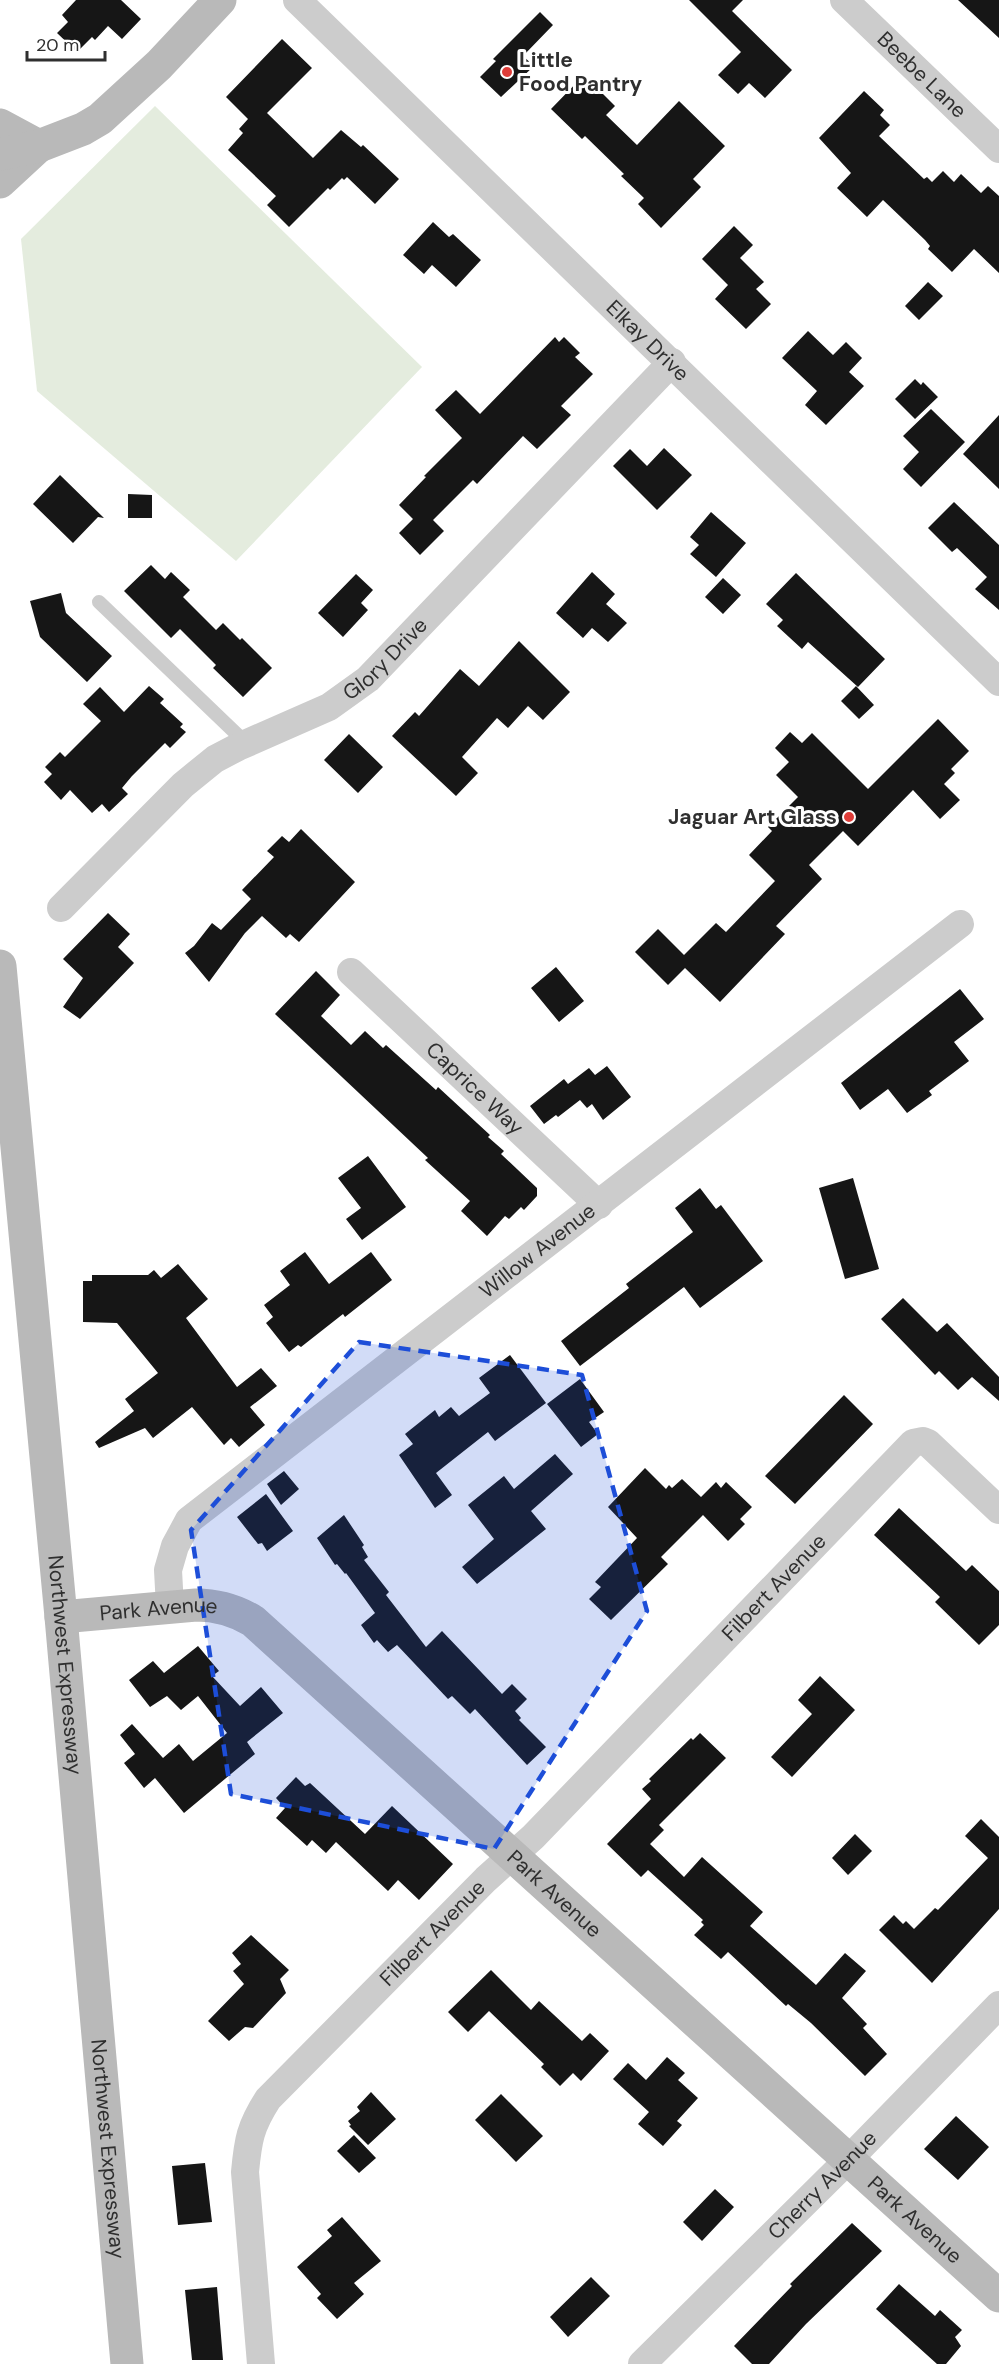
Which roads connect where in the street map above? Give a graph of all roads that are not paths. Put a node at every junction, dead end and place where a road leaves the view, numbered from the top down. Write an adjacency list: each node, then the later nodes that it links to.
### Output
1 (220, 0): 5 (street)
2 (297, 0): 9 (street, Elkay Drive)
3 (844, 0): 6 (street, Beebe Lane)
4 (0, 125): 5 (street)
5 (39, 146): 7 (street); 8 (street)
6 (999, 149)
7 (0, 154)
8 (0, 182)
9 (672, 362): 11 (street, Elkay Drive); 12 (street, Glory Drive)
10 (99, 602): 12 (lane)
11 (999, 682)
12 (246, 743): 13 (street, Glory Drive)
13 (61, 909)
14 (960, 924): 17 (street, Willow Avenue)
15 (0, 966): 20 (street, Northwest Expressway)
16 (351, 972): 17 (street, Caprice Way)
17 (599, 1205): 19 (street, Willow Avenue)
18 (999, 1510): 21 (street, Filbert Avenue)
19 (170, 1607): 20 (street, Park Avenue); 21 (street, Park Avenue)
20 (61, 1617): 25 (street, Northwest Expressway)
21 (512, 1856): 23 (street, Park Avenue); 26 (street, Filbert Avenue)
22 (999, 2005): 23 (street, Cherry Avenue)
23 (848, 2160): 24 (street, Park Avenue); 27 (street, Cherry Avenue)
24 (999, 2296)
25 (128, 2364)
26 (261, 2364)
27 (642, 2364)

